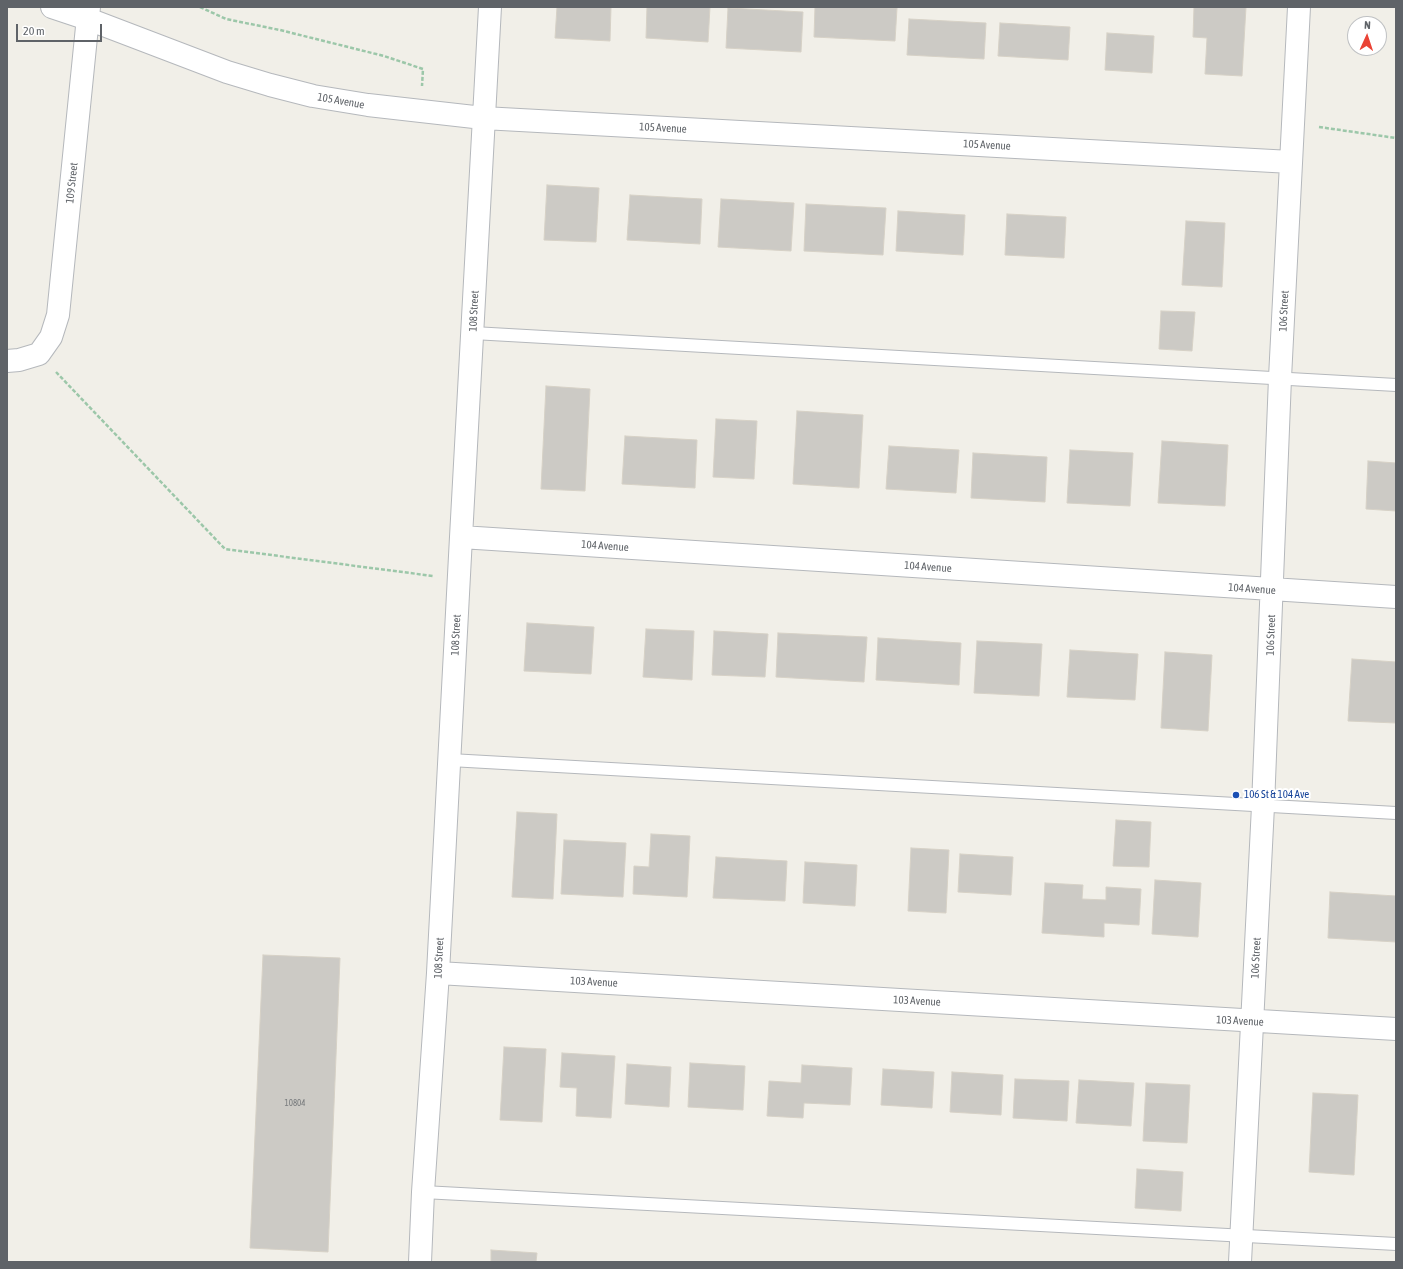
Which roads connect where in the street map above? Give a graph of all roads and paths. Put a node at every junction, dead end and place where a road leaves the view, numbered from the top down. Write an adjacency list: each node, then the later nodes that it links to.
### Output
1 (52, 7): 5 (street, 105 Avenue)
2 (200, 7): 6 (path)
3 (490, 7): 7 (street, 108 Street)
4 (1299, 7): 8 (street, 106 Street)
5 (88, 13): 6 (street, 105 Avenue); 12 (street, 109 Street)
6 (419, 111): 7 (street, 105 Avenue)
7 (483, 118): 10 (street, 105 Avenue); 11 (street, 108 Street)
8 (1293, 122): 9 (path); 10 (street, 106 Street)
9 (1396, 138)
10 (1291, 162): 14 (street, 106 Street)
11 (472, 333): 14 (lane); 16 (street, 108 Street)
12 (39, 354): 13 (street); 17 (path)
13 (7, 361)
14 (1280, 378): 15 (lane); 18 (street, 106 Street)
15 (1396, 385)
16 (460, 537): 17 (street, 108 Street); 18 (street, 104 Avenue)
17 (459, 579): 20 (street, 108 Street)
18 (1272, 590): 19 (street, 104 Avenue); 21 (street, 106 Street)
19 (1396, 597)
20 (450, 760): 21 (lane); 23 (street, 108 Street)
21 (1264, 806): 22 (lane); 24 (street, 106 Street)
22 (1396, 813)
23 (438, 973): 24 (street, 103 Avenue); 26 (street, 108 Street)
24 (1252, 1021): 25 (street, 103 Avenue); 27 (street, 106 Street)
25 (1396, 1029)
26 (423, 1192): 27 (lane); 29 (street, 108 Street)
27 (1242, 1235): 28 (lane); 30 (street, 106 Street)
28 (1396, 1244)
29 (420, 1262)
30 (1240, 1262)

